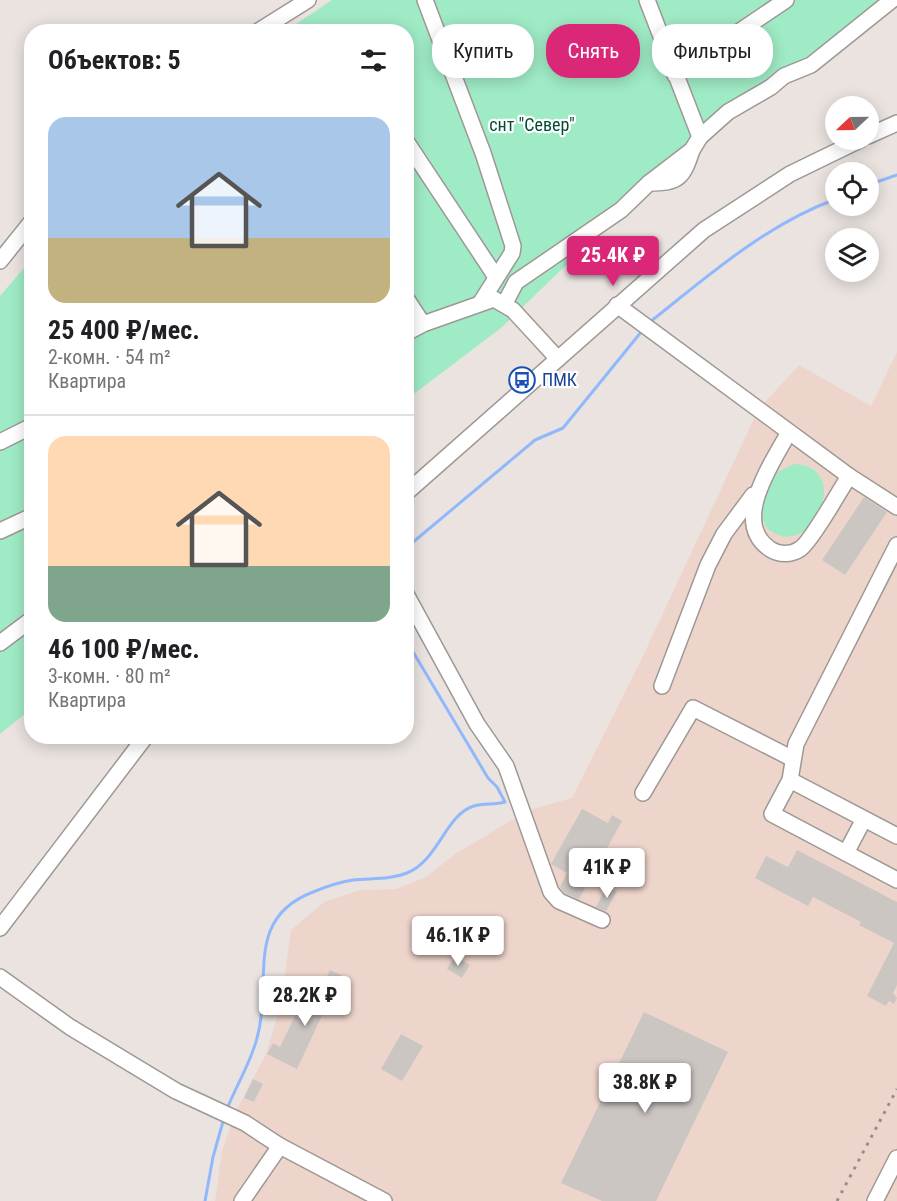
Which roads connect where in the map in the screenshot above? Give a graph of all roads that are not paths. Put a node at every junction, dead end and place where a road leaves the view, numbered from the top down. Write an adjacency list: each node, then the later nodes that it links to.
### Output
1 (308, 0): 6 (street)
2 (425, 0): 17 (street)
3 (786, 0): 8 (street)
4 (892, 0): 12 (street)
5 (651, 2): 7 (street)
6 (270, 24)
7 (658, 24)
8 (750, 24)
9 (676, 78): 12 (street)
10 (897, 123): 11 (street)
11 (879, 131)
12 (696, 144): 19 (street)
13 (839, 150): 20 (street)
14 (414, 153): 17 (street)
15 (24, 231): 16 (street)
16 (0, 261)
17 (496, 277): 18 (street)
18 (481, 302): 19 (street); 22 (street)
19 (505, 303): 24 (street)
20 (617, 305): 24 (street); 26 (street)
21 (414, 310): 22 (street)
22 (423, 324): 23 (street)
23 (414, 329)
24 (558, 358): 30 (street)
25 (24, 430): 27 (street)
26 (789, 432): 28 (street); 29 (street)
27 (0, 442)
28 (849, 476): 29 (street); 31 (street)
29 (761, 483): 38 (street)
30 (414, 486)
31 (897, 507)
32 (24, 520): 33 (street)
33 (0, 531)
34 (897, 545): 40 (street)
35 (414, 609): 47 (street)
36 (24, 625): 37 (street)
37 (0, 643)
38 (662, 686)
39 (140, 744): 48 (street)
40 (791, 758): 41 (street); 42 (street)
41 (790, 780): 43 (street); 45 (street)
42 (643, 793)
43 (864, 819): 44 (street); 45 (street)
44 (897, 836)
45 (846, 853): 46 (street)
46 (897, 880)
47 (602, 920)
48 (0, 928)
49 (0, 977): 50 (street)
50 (280, 1146): 52 (street); 53 (street)
51 (897, 1158): 54 (street)
52 (242, 1201)
53 (384, 1201)
54 (875, 1201)

